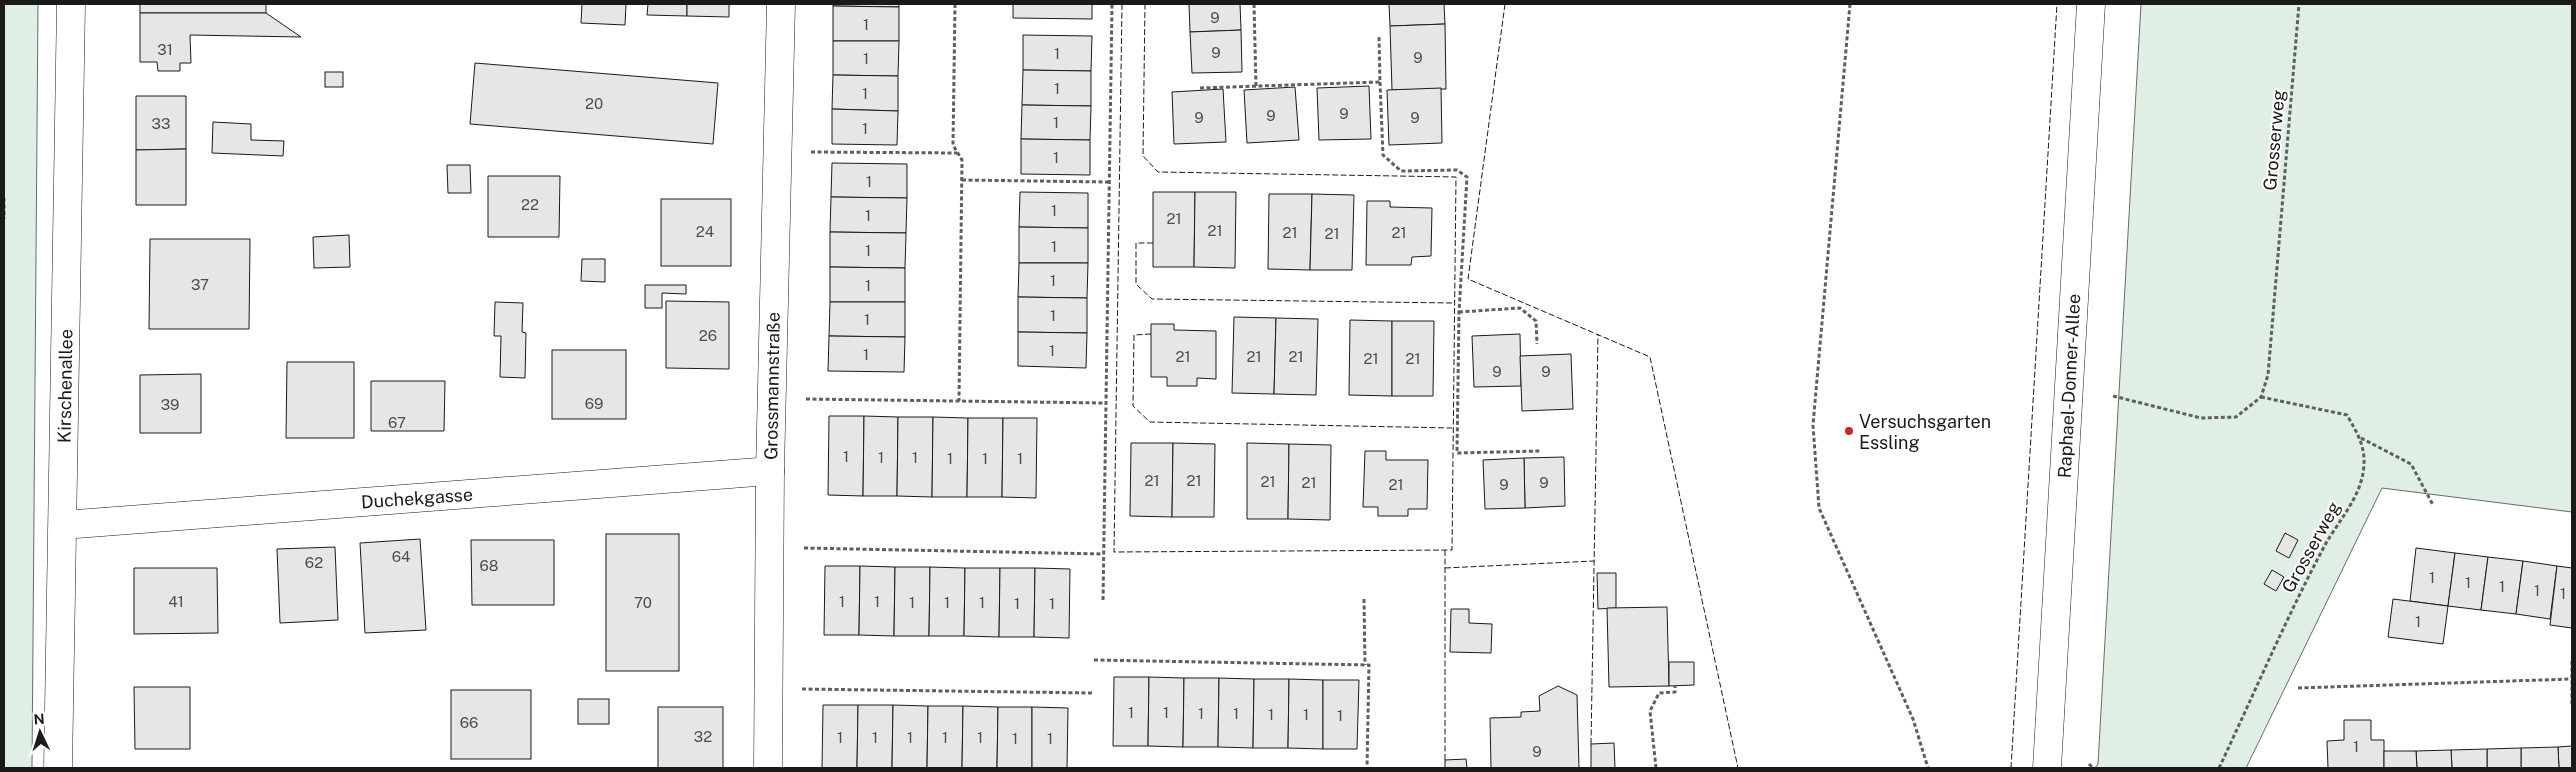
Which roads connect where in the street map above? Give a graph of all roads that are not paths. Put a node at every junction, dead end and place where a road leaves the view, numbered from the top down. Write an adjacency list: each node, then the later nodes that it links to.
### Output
1 (71, 4): 5 (street, Kirschenallee)
2 (782, 4): 4 (street, Grossmannstraße)
3 (2091, 4): 8 (street, Raphael-Donner-Allee)
4 (770, 471): 5 (street, Duchekgasse); 7 (street, Grossmannstraße)
5 (63, 525): 6 (street, Kirschenallee)
6 (58, 768)
7 (768, 768)
8 (2047, 768)

